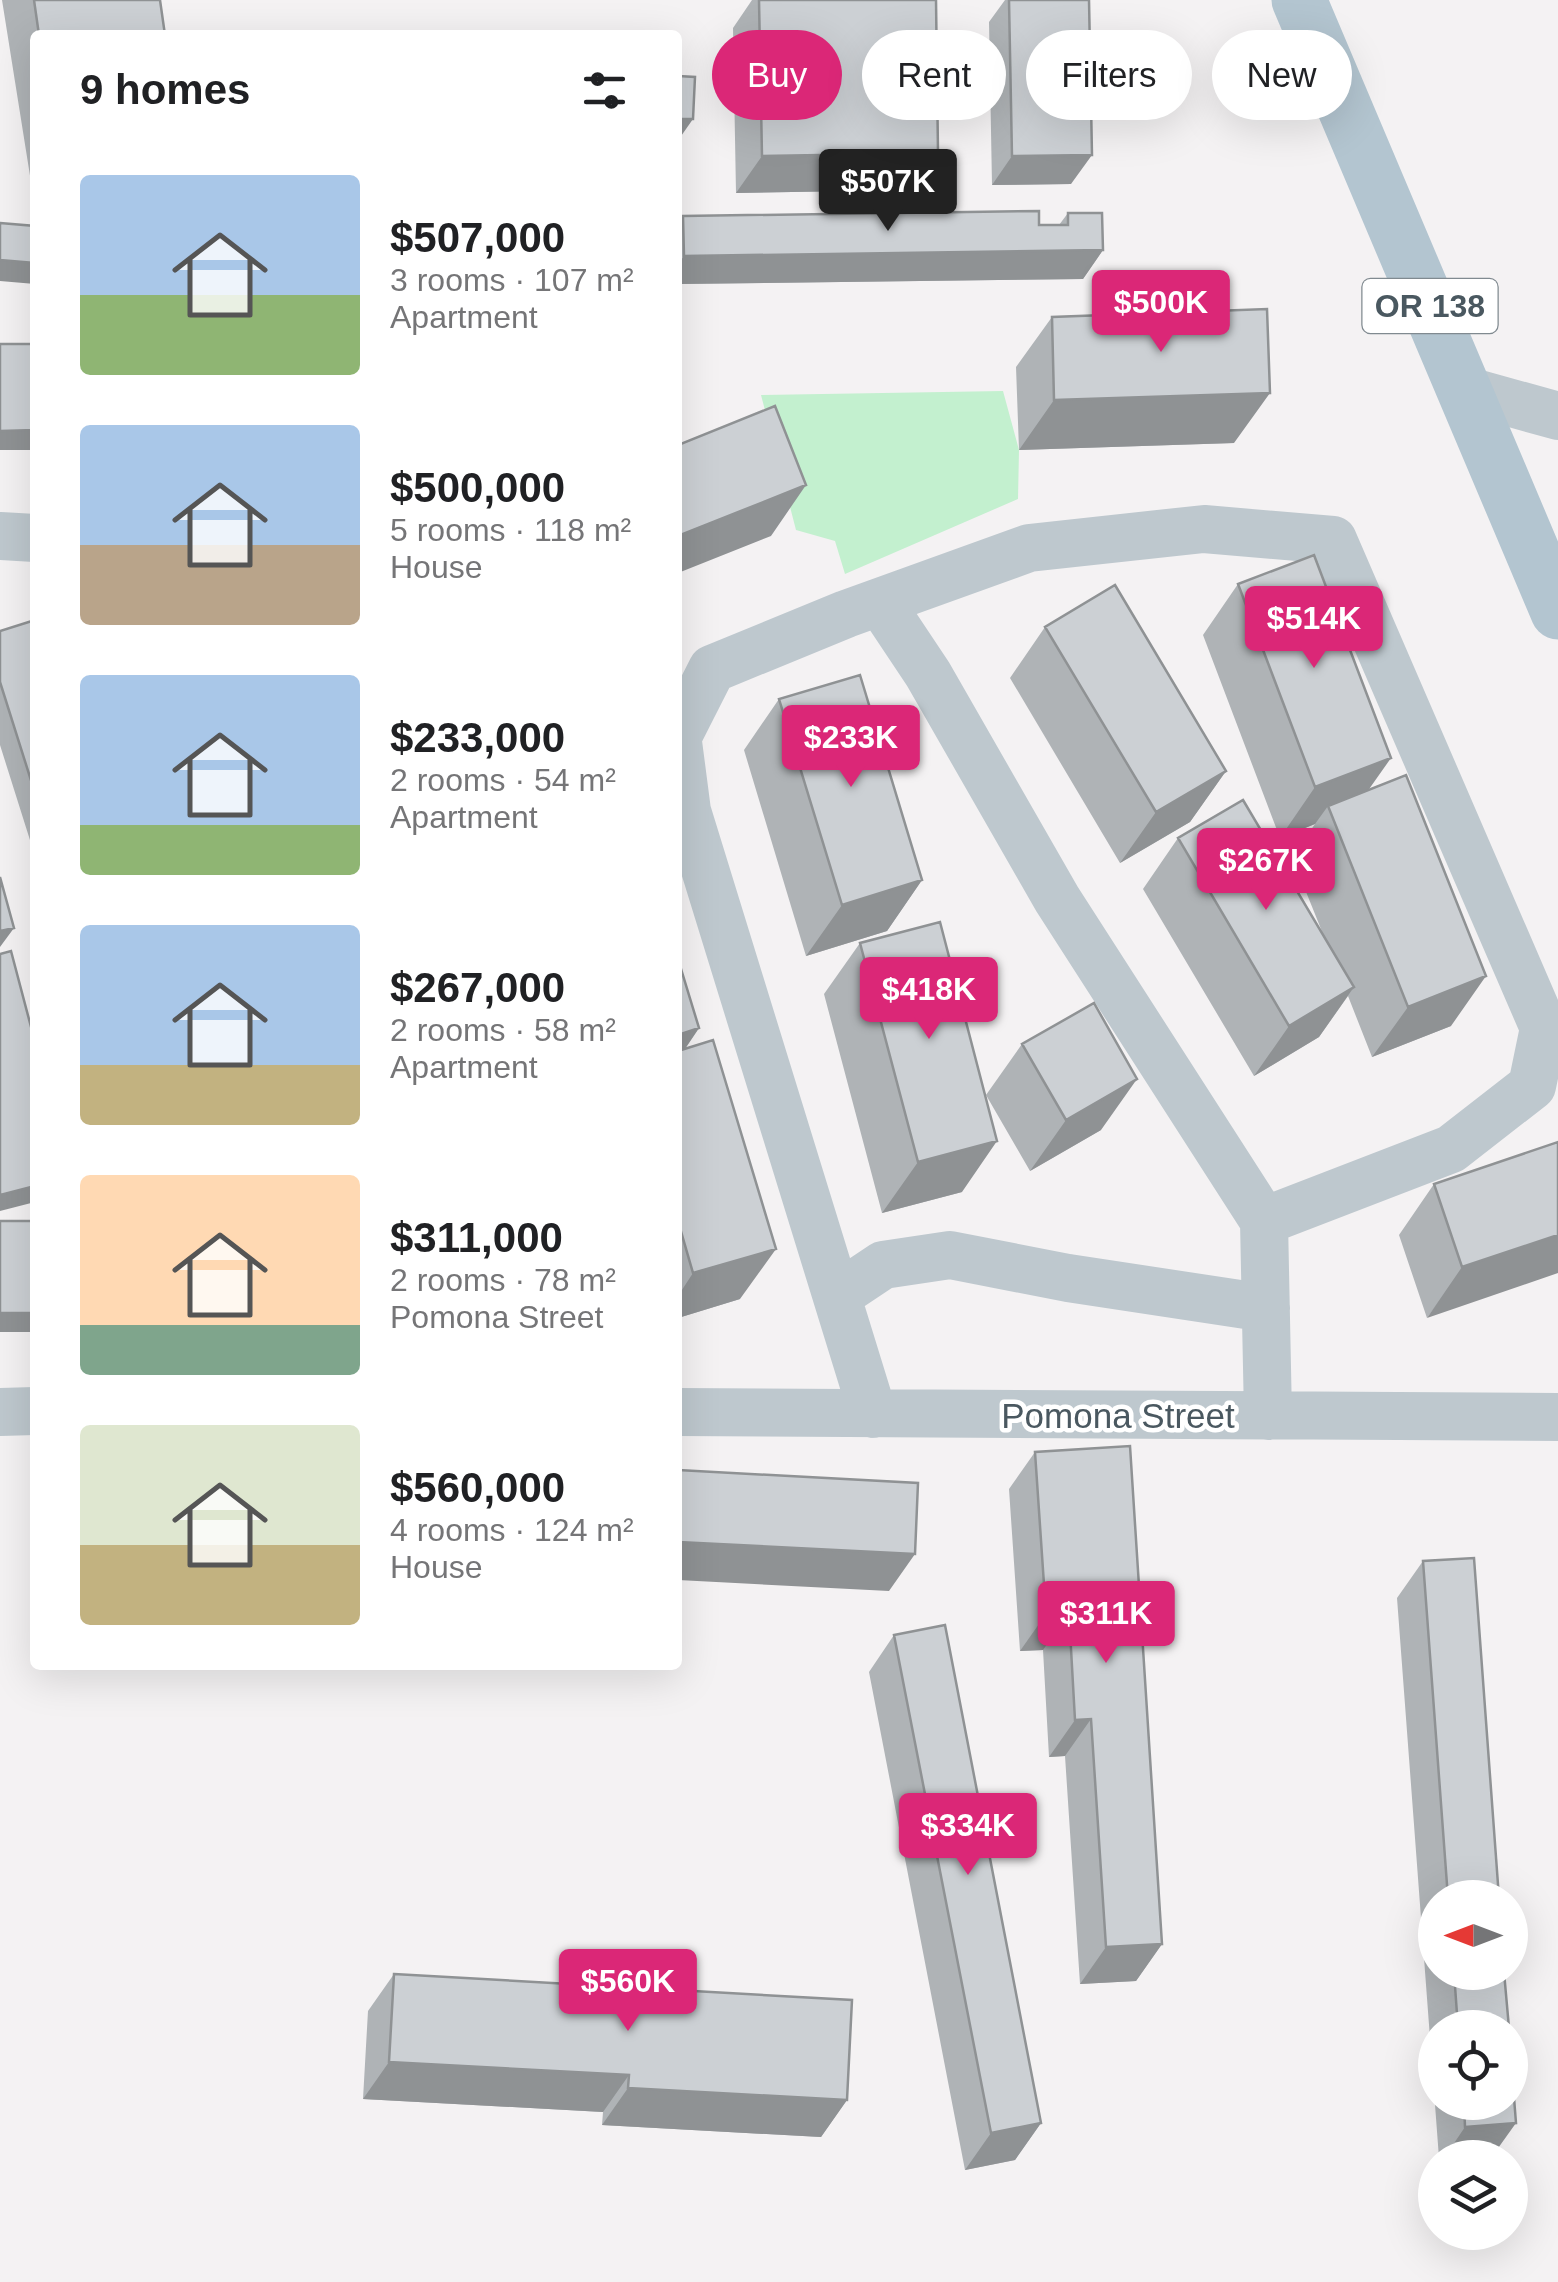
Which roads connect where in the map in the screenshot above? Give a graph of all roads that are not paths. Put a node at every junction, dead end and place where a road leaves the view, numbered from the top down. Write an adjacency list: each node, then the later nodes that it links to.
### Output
1 (1299, 0): 2 (main road, OR 138)
2 (1465, 390): 3 (street); 7 (main road, OR 138)
3 (1558, 416)
4 (0, 536): 5 (street)
5 (30, 538)
6 (880, 602): 8 (street); 10 (street); 10 (street)
7 (1558, 612)
8 (682, 731)
9 (682, 771): 11 (street)
10 (1264, 1221): 12 (street)
11 (838, 1295): 12 (street); 16 (street)
12 (1266, 1308): 17 (street)
13 (0, 1412): 14 (street)
14 (30, 1412)
15 (682, 1412): 16 (street, Pomona Street)
16 (874, 1414): 17 (street, Pomona Street)
17 (1268, 1416): 18 (street, Pomona Street)
18 (1558, 1418)

